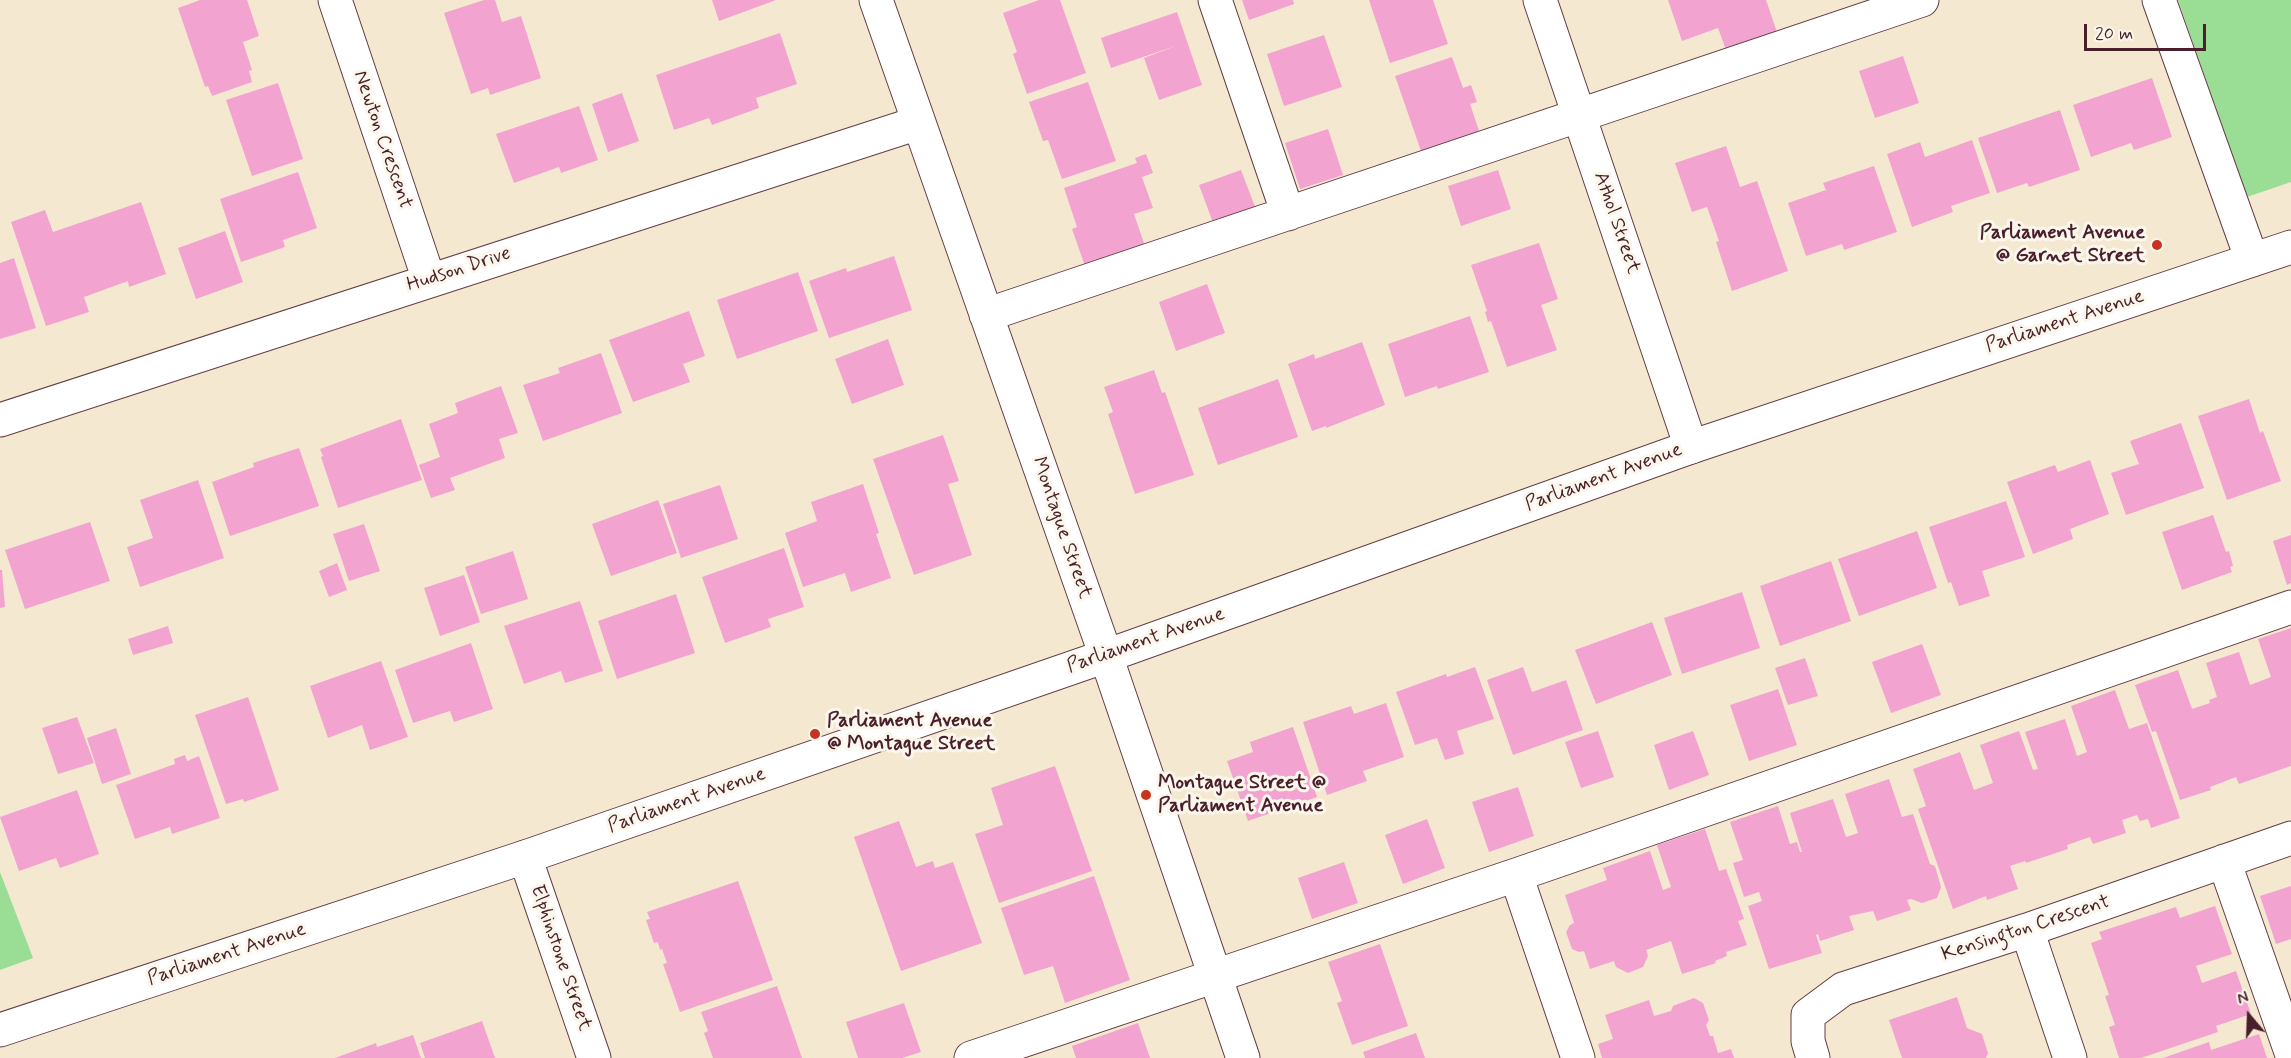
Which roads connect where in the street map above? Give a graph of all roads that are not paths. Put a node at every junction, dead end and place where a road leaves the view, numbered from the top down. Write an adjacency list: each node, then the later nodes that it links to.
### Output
1 (335, 0): 12 (street, Newton Crescent)
2 (876, 0): 8 (street, Montague Street)
3 (1215, 0): 9 (street)
4 (1540, 0): 7 (street, Athol Street)
5 (2159, 0): 11 (street)
6 (1901, 3): 7 (street)
7 (1580, 116): 9 (street); 15 (street, Athol Street)
8 (918, 123): 12 (street, Hudson Drive); 13 (street, Montague Street)
9 (1288, 214): 13 (street)
10 (2291, 247): 11 (street, Parliament Avenue)
11 (2252, 260): 15 (street, Parliament Avenue)
12 (429, 280): 14 (street, Hudson Drive)
13 (986, 315): 17 (street, Montague Street)
14 (0, 420)
15 (1691, 447): 17 (street, Parliament Avenue)
16 (2291, 607): 21 (street)
17 (1106, 656): 19 (street, Parliament Avenue); 23 (street, Montague Street)
18 (2291, 838): 20 (street, Kensington Crescent)
19 (525, 857): 24 (street, Parliament Avenue); 26 (street, Elphinstone Street)
20 (2224, 861): 22 (street, Kensington Crescent); 25 (street)
21 (1516, 875): 23 (street); 29 (street)
22 (2027, 930): 30 (street, Kensington Crescent); 31 (street)
23 (1214, 975): 27 (street); 28 (street, Montague Street)
24 (0, 1030)
25 (2291, 1052)
26 (594, 1058)
27 (971, 1058)
28 (1244, 1058)
29 (1578, 1058)
30 (1813, 1058)
31 (2070, 1058)

